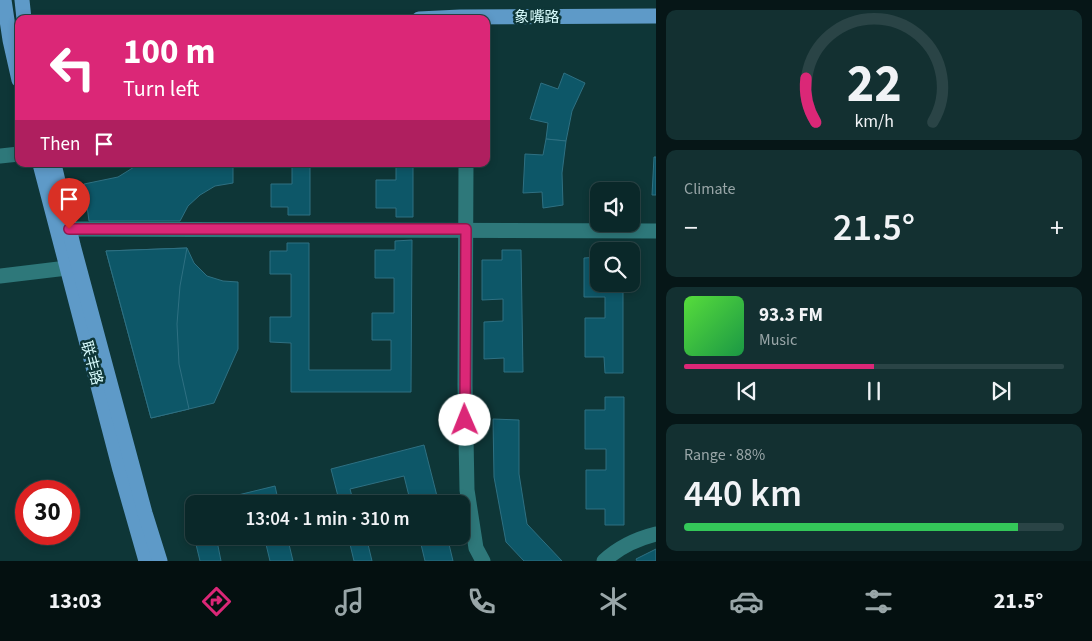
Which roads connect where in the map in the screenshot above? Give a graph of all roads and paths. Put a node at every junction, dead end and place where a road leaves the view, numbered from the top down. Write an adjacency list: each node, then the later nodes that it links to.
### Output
1 (4, 0): 6 (main road)
2 (22, 0): 3 (main road)
3 (24, 15)
4 (656, 16): 5 (main road, 象嘴路)
5 (490, 18)
6 (9, 27): 8 (main road)
7 (0, 43): 9 (main road)
8 (15, 64)
9 (15, 70)
10 (15, 154): 11 (street)
11 (0, 156)
12 (41, 167): 18 (main road, 联丰路)
13 (55, 167): 15 (main road, 联丰路)
14 (466, 167): 16 (street)
15 (69, 229): 16 (street); 22 (main road, 联丰路)
16 (466, 229): 17 (street); 23 (street)
17 (656, 230)
18 (67, 268): 19 (street); 21 (main road, 联丰路)
19 (0, 276)
20 (656, 534): 24 (street)
21 (146, 561)
22 (160, 561)
23 (483, 561)
24 (604, 561)

